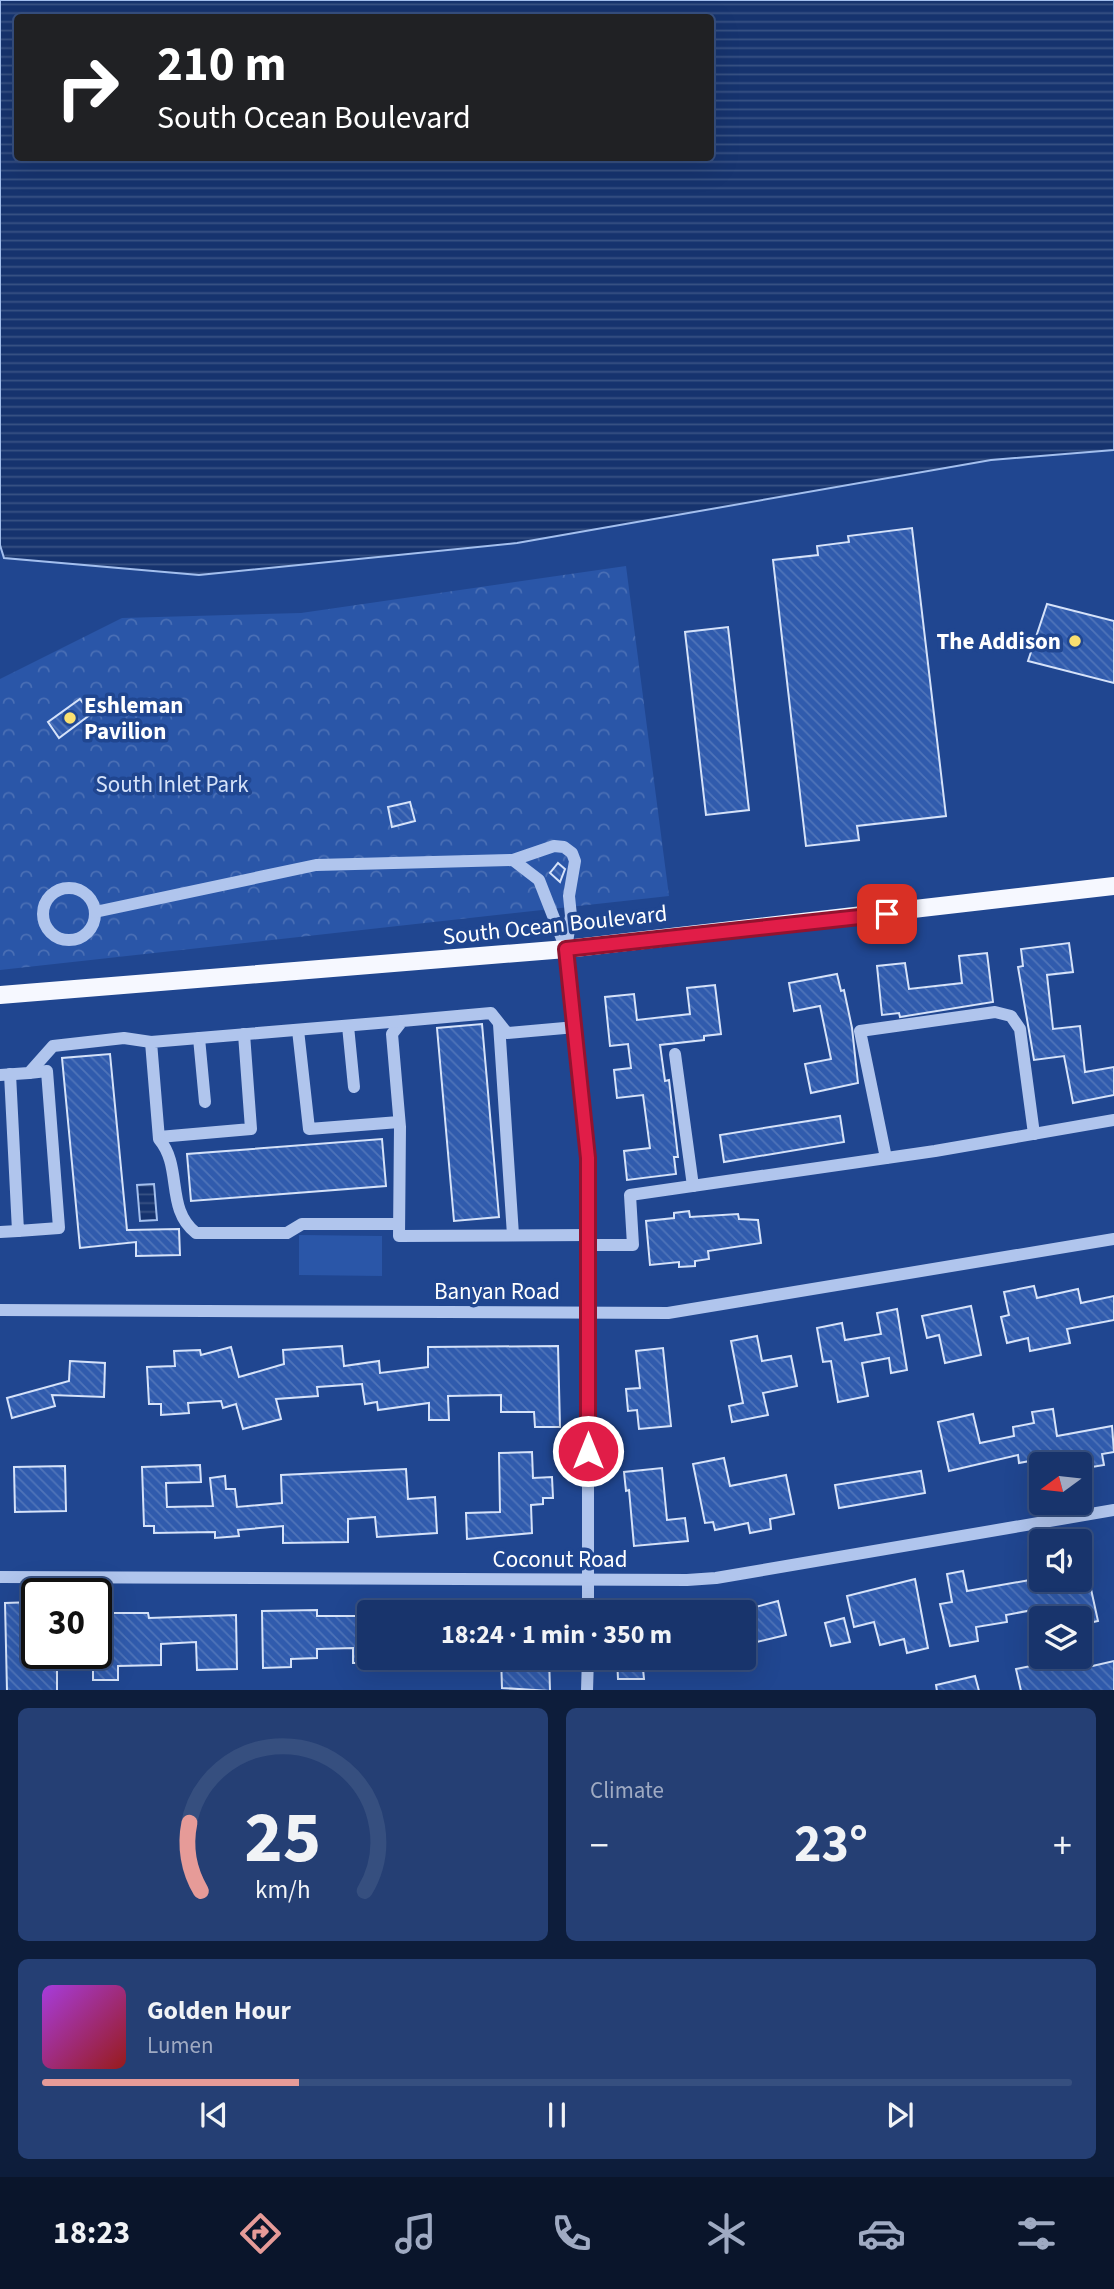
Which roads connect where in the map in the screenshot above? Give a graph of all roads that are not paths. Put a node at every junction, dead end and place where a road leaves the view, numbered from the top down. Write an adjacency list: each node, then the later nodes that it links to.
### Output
1 (513, 860): 3 (street); 4 (street); 4 (street)
2 (1114, 886): 4 (main road, South Ocean Boulevard)
3 (95, 912): 3 (street)
4 (566, 949): 5 (main road, South Ocean Boulevard); 9 (street)
5 (0, 995)
6 (402, 1021): 7 (street); 8 (street); 20 (street)
7 (499, 1024): 9 (street); 28 (street)
8 (348, 1026): 10 (street); 17 (street)
9 (576, 1027): 30 (street)
10 (298, 1030): 11 (street); 20 (street)
11 (244, 1034): 12 (street); 22 (street)
12 (199, 1038): 13 (street); 18 (street)
13 (151, 1042): 15 (street); 22 (street)
14 (675, 1054): 24 (street)
15 (29, 1073): 16 (street); 26 (street)
16 (5, 1075): 26 (street)
17 (354, 1087)
18 (205, 1102)
19 (1114, 1120): 21 (street)
20 (399, 1122): 25 (street)
21 (1034, 1134): 23 (street); 23 (street)
22 (159, 1137): 25 (street)
23 (886, 1158): 24 (street)
24 (693, 1186): 30 (street)
25 (398, 1224): 28 (street)
26 (18, 1231): 27 (street)
27 (0, 1232)
28 (513, 1235): 30 (street)
29 (1114, 1239): 32 (street, Banyan Road)
30 (589, 1240): 32 (street)
31 (0, 1310): 32 (street, Banyan Road)
32 (589, 1312): 35 (street)
33 (1114, 1510): 35 (street, Coconut Road)
34 (0, 1577): 35 (street, Coconut Road)
35 (588, 1580): 36 (street)
36 (588, 1600)
37 (588, 1670): 38 (street)
38 (587, 1690)

